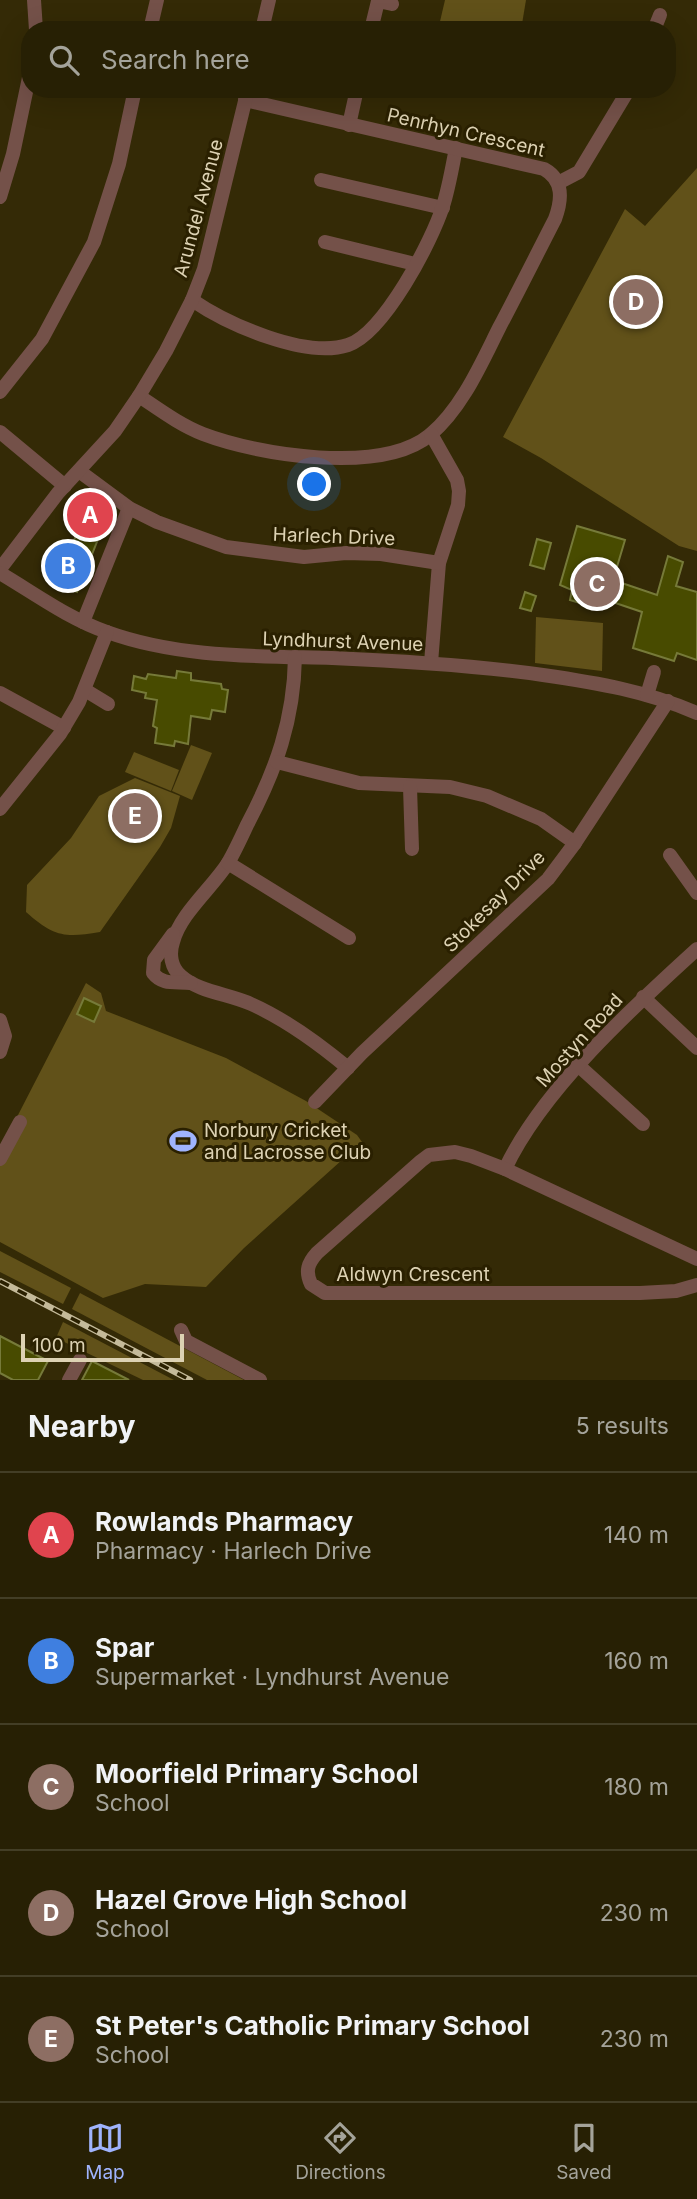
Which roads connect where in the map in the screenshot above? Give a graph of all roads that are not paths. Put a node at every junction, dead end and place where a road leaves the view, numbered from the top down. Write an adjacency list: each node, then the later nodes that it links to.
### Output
1 (34, 0): 6 (street)
2 (157, 0): 7 (street)
3 (269, 0): 8 (street)
4 (392, 4): 9 (street)
5 (660, 15): 10 (street)
6 (35, 21)
7 (152, 21)
8 (264, 21)
9 (373, 21)
10 (658, 21)
11 (25, 98): 21 (street)
12 (133, 98): 26 (street)
13 (246, 98): 25 (street, Arundel Avenue)
14 (260, 98): 17 (street, Penrhyn Crescent)
15 (355, 98): 17 (street)
16 (624, 98): 20 (street)
17 (349, 125): 18 (street, Penrhyn Crescent)
18 (456, 148): 20 (street, Penrhyn Crescent); 22 (street)
19 (321, 180): 22 (street)
20 (558, 183): 29 (street, Penrhyn Crescent)
21 (0, 197)
22 (443, 208): 24 (street)
23 (325, 242): 24 (street)
24 (415, 264): 25 (street)
25 (192, 300): 27 (street, Arundel Avenue)
26 (0, 392)
27 (139, 396): 29 (street); 30 (street, Arundel Avenue)
28 (0, 432): 31 (street)
29 (431, 434): 33 (street)
30 (79, 471): 31 (street, Arundel Avenue); 32 (street, Harlech Drive)
31 (65, 486): 34 (street, Arundel Avenue)
32 (129, 508): 33 (street, Harlech Drive); 35 (street)
33 (439, 563): 38 (street)
34 (0, 571): 35 (street, Lyndhurst Avenue)
35 (83, 622): 36 (street, Lyndhurst Avenue)
36 (107, 632): 37 (street, Lyndhurst Avenue); 40 (street)
37 (295, 657): 38 (street, Lyndhurst Avenue); 47 (street)
38 (431, 663): 42 (street, Lyndhurst Avenue)
39 (654, 672): 42 (street)
40 (85, 690): 44 (street); 46 (street)
41 (0, 693): 46 (street)
42 (647, 695): 43 (street, Lyndhurst Avenue)
43 (668, 701): 45 (street, Lyndhurst Avenue); 50 (street, Stokesay Drive)
44 (108, 704)
45 (697, 713)
46 (64, 728): 49 (street)
47 (277, 762): 48 (street); 53 (street)
48 (410, 787): 50 (street); 51 (street)
49 (0, 809)
50 (575, 843): 64 (street, Stokesay Drive)
51 (412, 849)
52 (670, 855): 54 (street)
53 (228, 863): 55 (street); 56 (street)
54 (697, 893)
55 (180, 925): 58 (street); 58 (street)
56 (349, 938)
57 (697, 949): 59 (street, Mostyn Road)
58 (192, 983): 64 (street)
59 (643, 997): 61 (street); 63 (street, Mostyn Road)
60 (0, 1020): 62 (street)
61 (697, 1048)
62 (0, 1052)
63 (579, 1066): 67 (street); 69 (street, Mostyn Road)
64 (348, 1068): 65 (street, Stokesay Drive)
65 (315, 1102)
66 (20, 1122): 68 (street)
67 (643, 1124)
68 (0, 1159)
69 (505, 1169): 70 (street, Aldwyn Crescent); 71 (street, Aldwyn Crescent)
70 (697, 1259)
71 (697, 1286)
72 (181, 1331): 75 (street)
73 (80, 1360): 74 (street)
74 (69, 1380)
75 (260, 1380)

